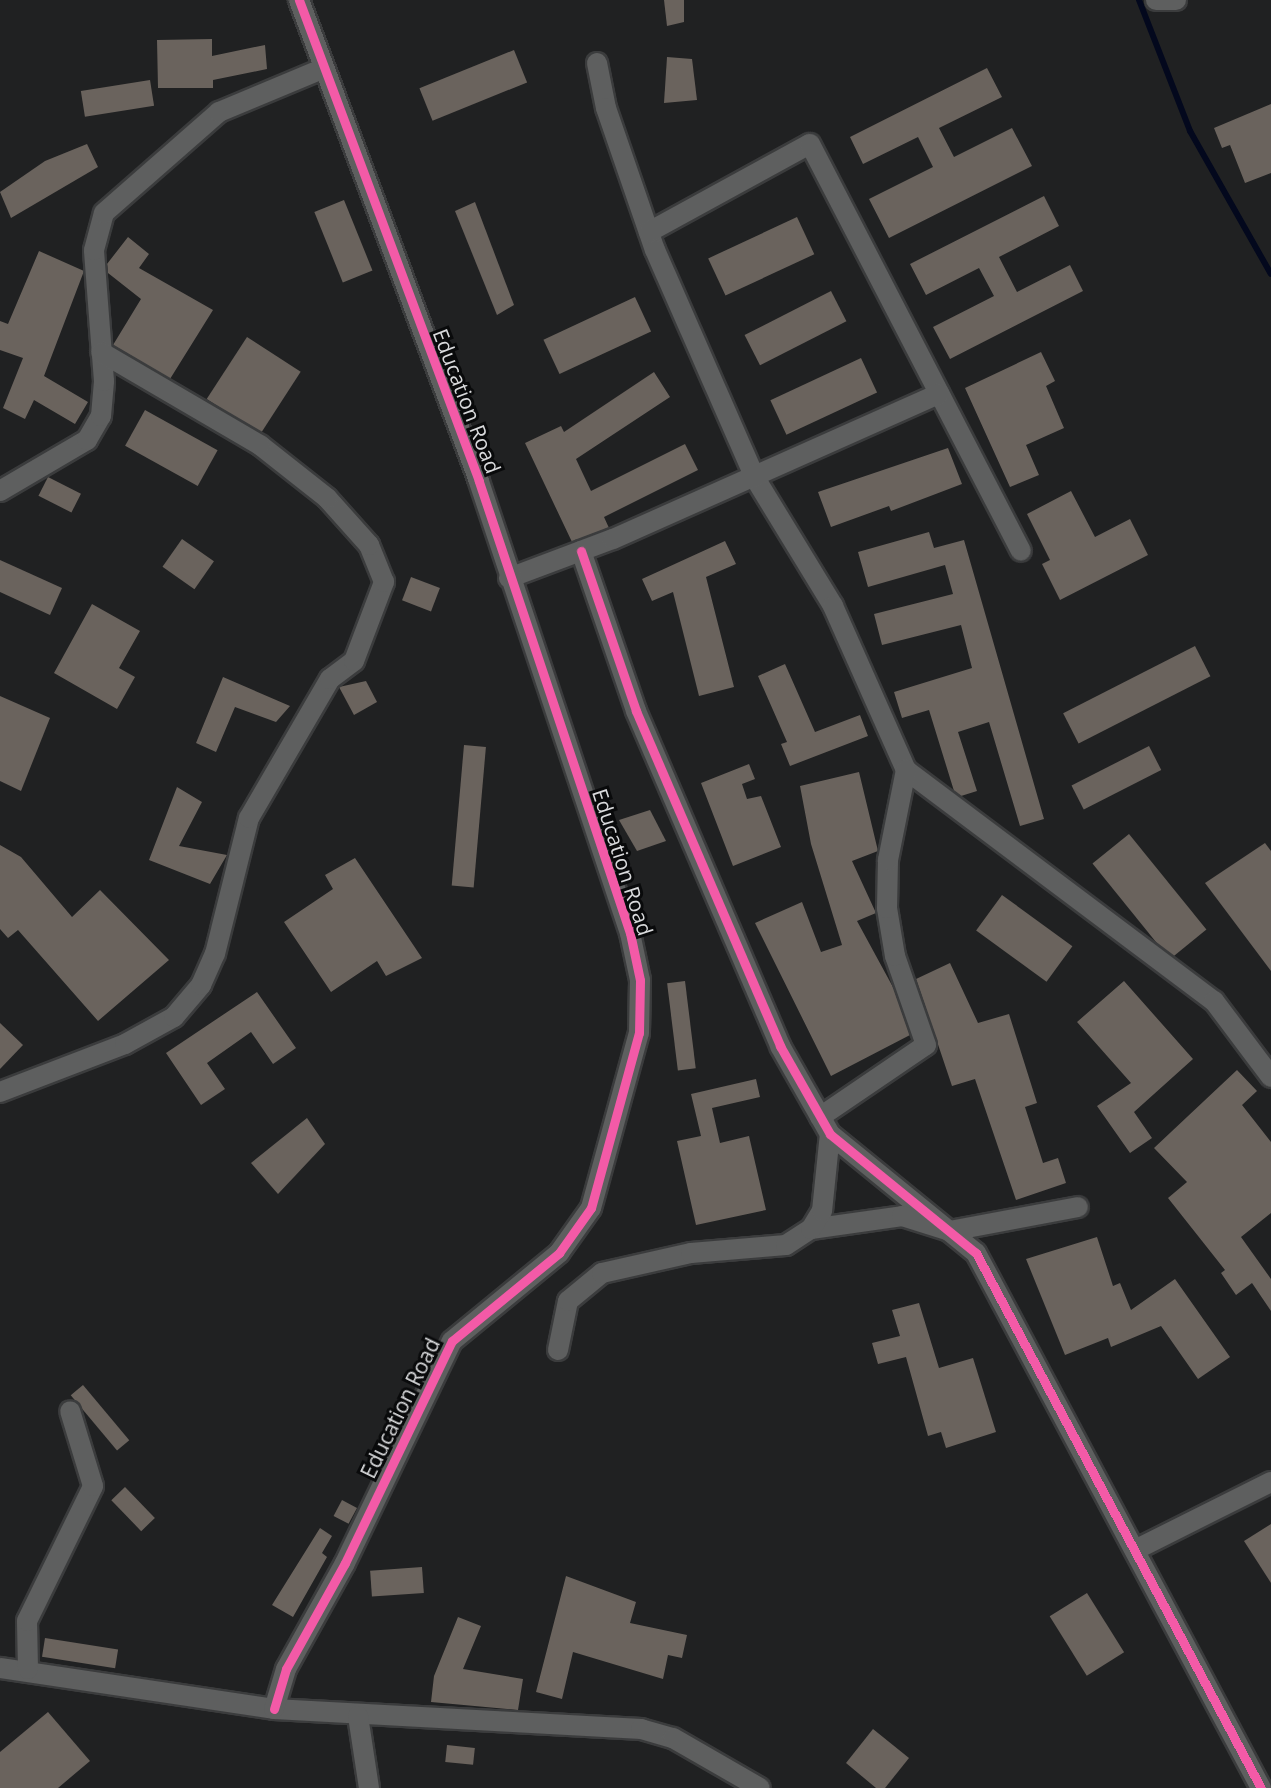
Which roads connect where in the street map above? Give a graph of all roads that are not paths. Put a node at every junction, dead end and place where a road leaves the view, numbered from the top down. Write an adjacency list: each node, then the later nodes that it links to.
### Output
1 (299, 0): 5 (street, Education Road)
2 (1156, 0): 3 (street)
3 (1176, 0)
4 (597, 63): 6 (street)
5 (322, 69): 7 (street); 13 (street, Education Road)
6 (649, 232): 8 (street); 9 (street)
7 (101, 352): 10 (street); 16 (street)
8 (939, 394): 9 (street); 11 (street)
9 (755, 478): 12 (street); 14 (street)
10 (0, 491)
11 (1021, 551)
12 (581, 552): 13 (street); 17 (street)
13 (509, 578): 27 (street, Education Road)
14 (906, 770): 15 (street); 17 (street)
15 (1271, 1077)
16 (0, 1092)
17 (825, 1125): 19 (street); 20 (street)
18 (1078, 1207): 20 (street)
19 (811, 1229): 20 (street); 21 (street)
20 (950, 1232): 24 (street)
21 (558, 1350)
22 (70, 1411): 26 (street)
23 (1271, 1482): 24 (street)
24 (1135, 1550): 31 (street)
25 (0, 1668): 26 (street)
26 (28, 1669): 27 (street)
27 (274, 1709): 28 (street)
28 (358, 1716): 29 (street); 30 (street)
29 (369, 1788)
30 (760, 1788)
31 (1261, 1788)

